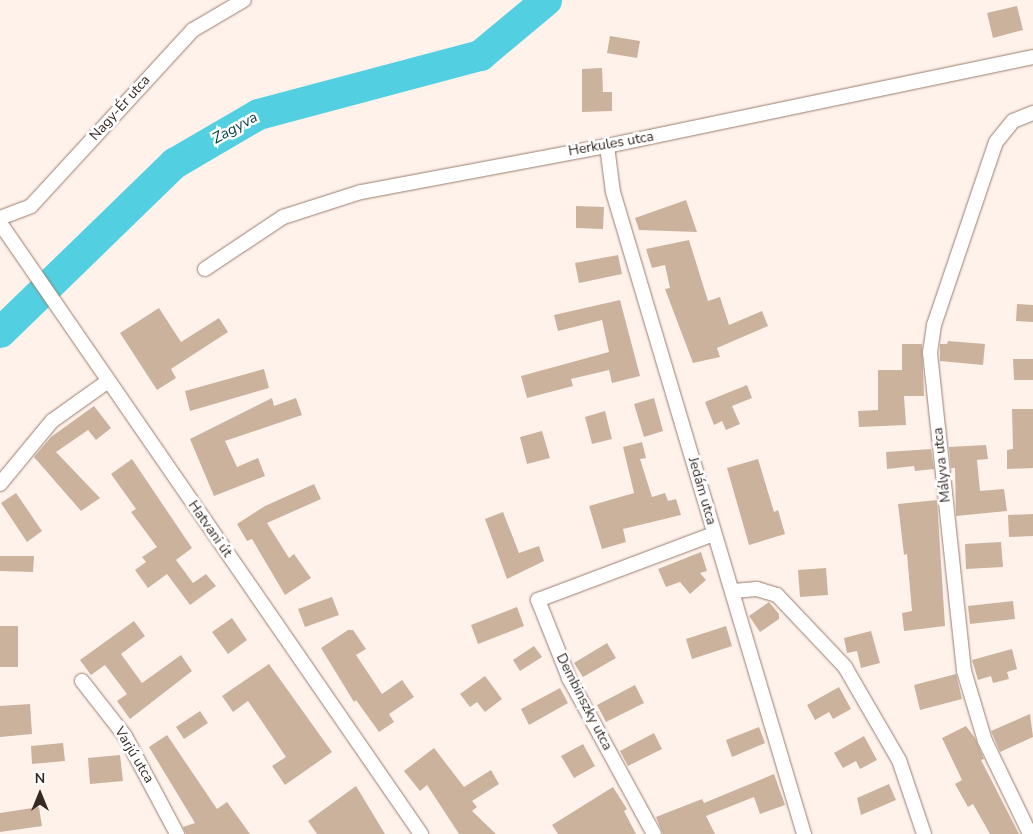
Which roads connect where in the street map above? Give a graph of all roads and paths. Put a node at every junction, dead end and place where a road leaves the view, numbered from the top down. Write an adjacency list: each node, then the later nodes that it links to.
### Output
1 (244, 0): 5 (street, Nagy-Ér utca)
2 (1033, 56): 4 (street, Herkules utca)
3 (1033, 113): 18 (street, Mályva utca)
4 (607, 146): 7 (street, Herkules utca); 10 (street, Jedám utca)
5 (0, 218)
6 (0, 223): 8 (street, Hatvani út)
7 (205, 269)
8 (108, 381): 9 (street); 14 (street, Hatvani út)
9 (0, 484)
10 (714, 534): 11 (street, Jedám utca); 15 (street, Dembinszky utca)
11 (733, 591): 16 (street, Jedám utca); 17 (street)
12 (82, 681): 13 (street, Varjú utca)
13 (177, 834)
14 (421, 834)
15 (654, 834)
16 (804, 834)
17 (924, 834)
18 (1030, 834)

